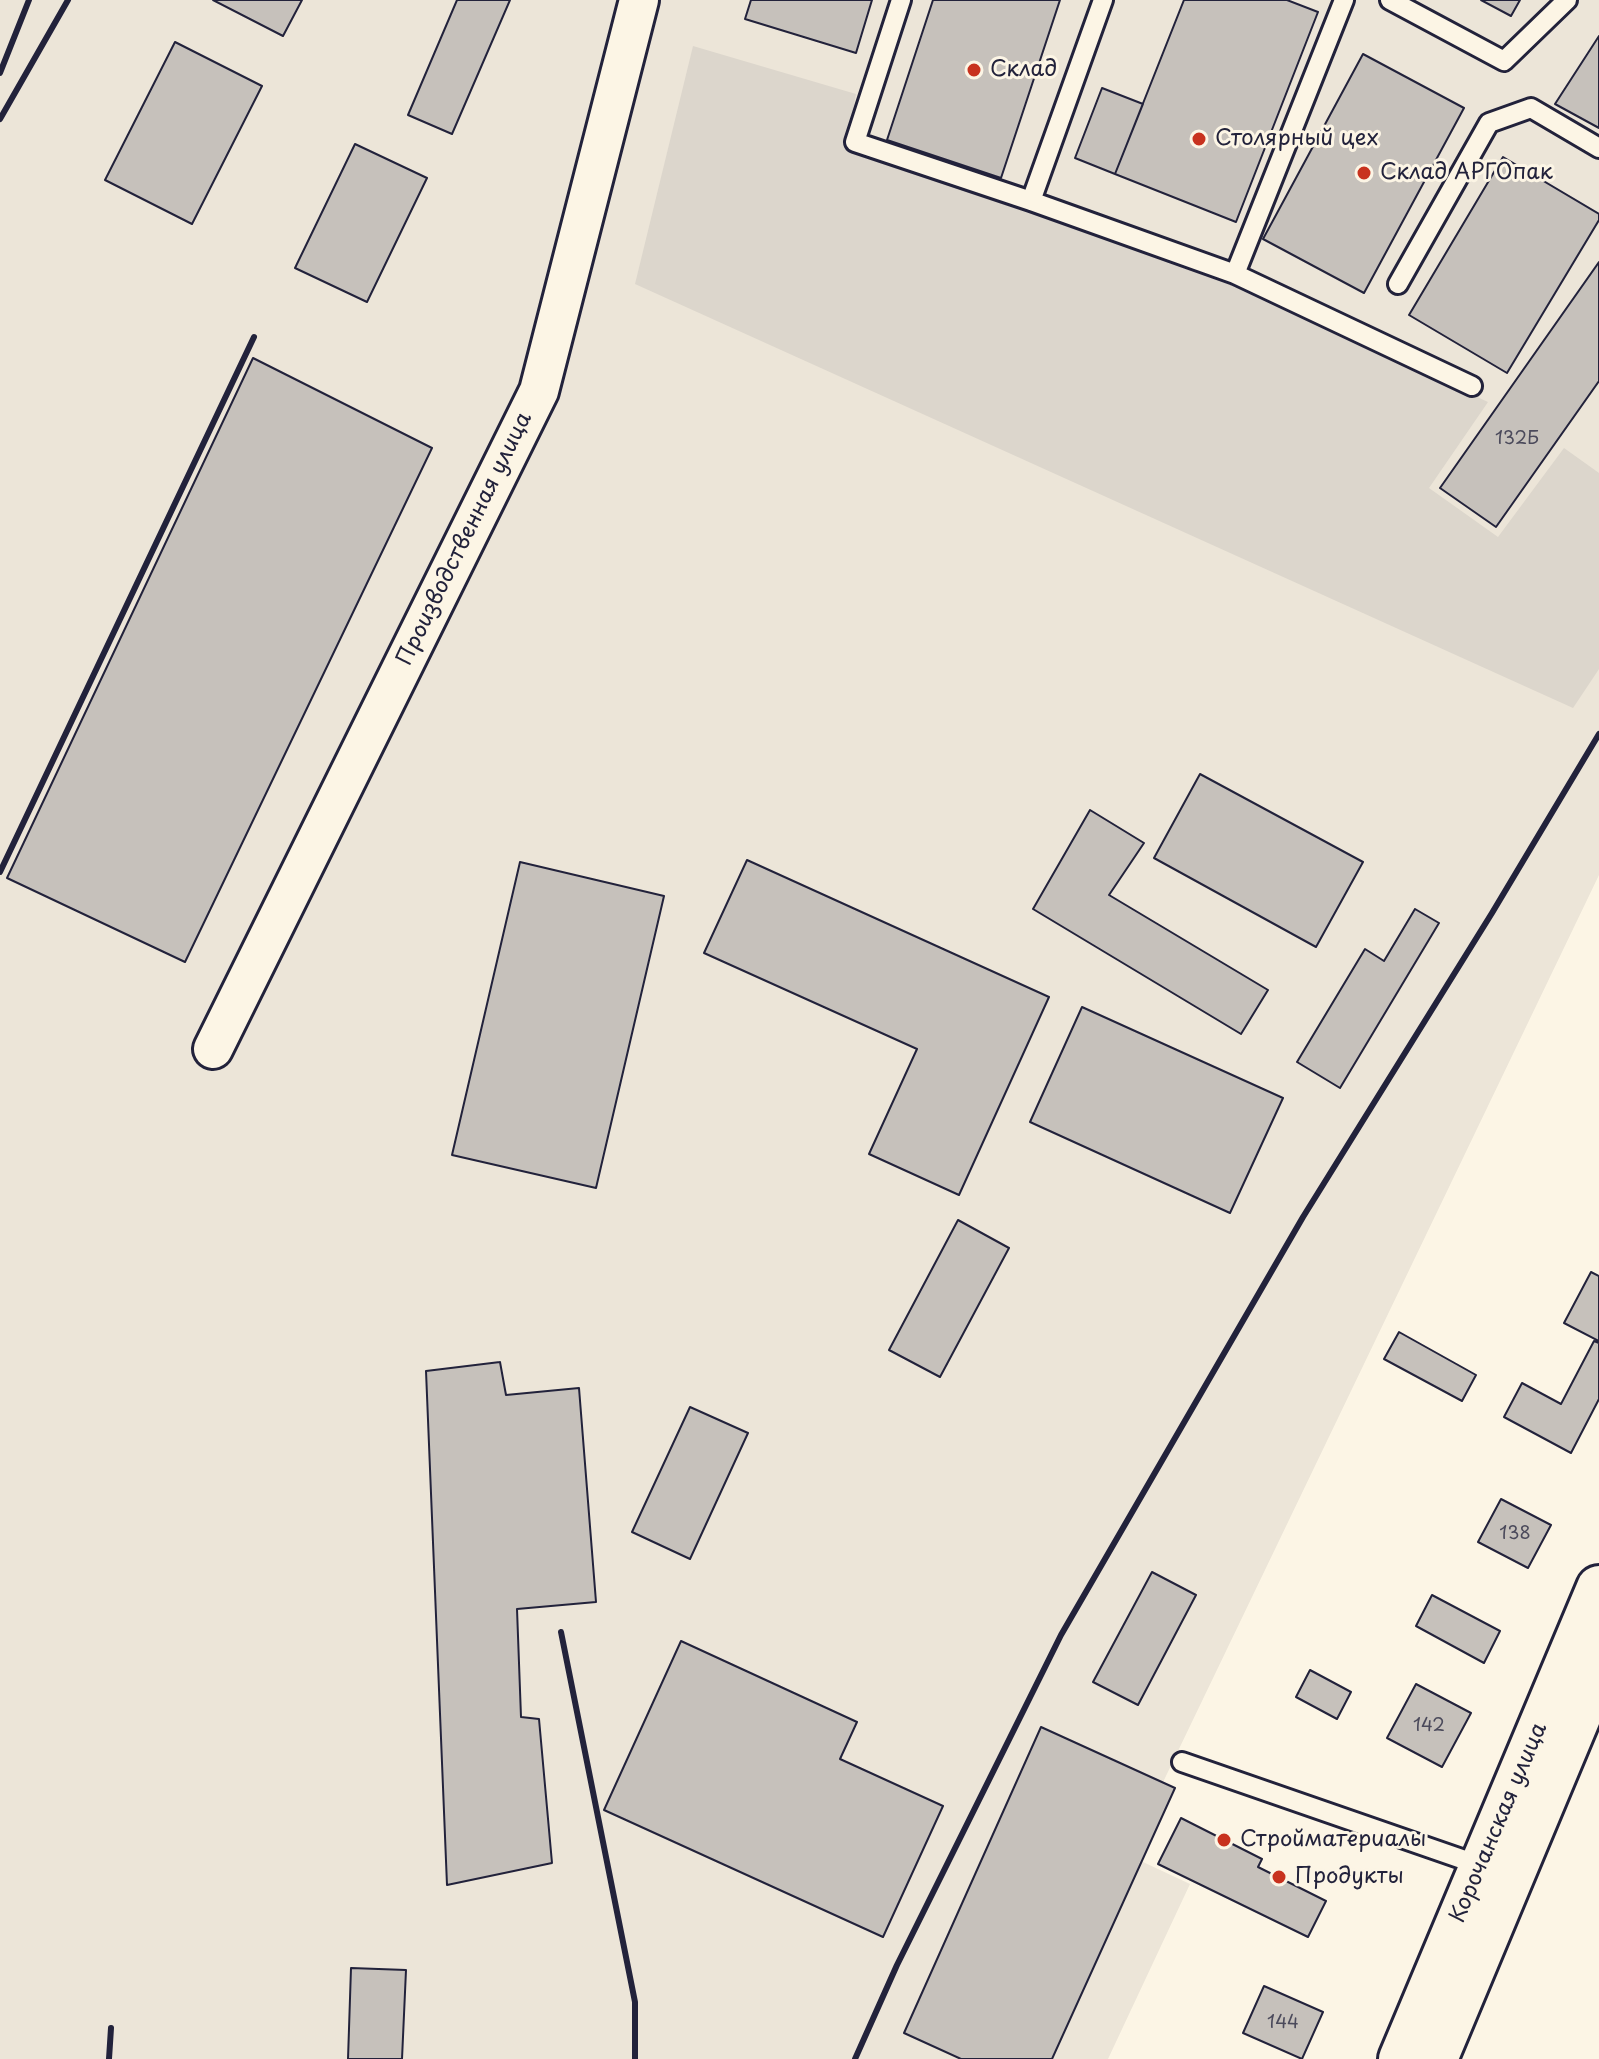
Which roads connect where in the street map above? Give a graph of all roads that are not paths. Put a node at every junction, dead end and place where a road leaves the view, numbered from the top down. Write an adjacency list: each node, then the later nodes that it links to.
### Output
1 (639, 0): 12 (street, Производственная улица)
2 (901, 0): 8 (lane)
3 (1103, 0): 8 (lane)
4 (1344, 0): 9 (lane)
5 (1390, 0): 6 (lane)
6 (1567, 0)
7 (1599, 148): 10 (lane)
8 (1031, 201): 9 (lane)
9 (1235, 274): 11 (lane)
10 (1398, 284)
11 (1472, 386)
12 (213, 1049)
13 (1599, 1588): 16 (main road, Корочанская улица)
14 (1599, 1667): 16 (main road, Корочанская улица)
15 (1182, 1762): 16 (lane)
16 (1496, 1872): 17 (main road, Корочанская улица); 18 (main road, Корочанская улица)
17 (1401, 2059)
18 (1435, 2059)

